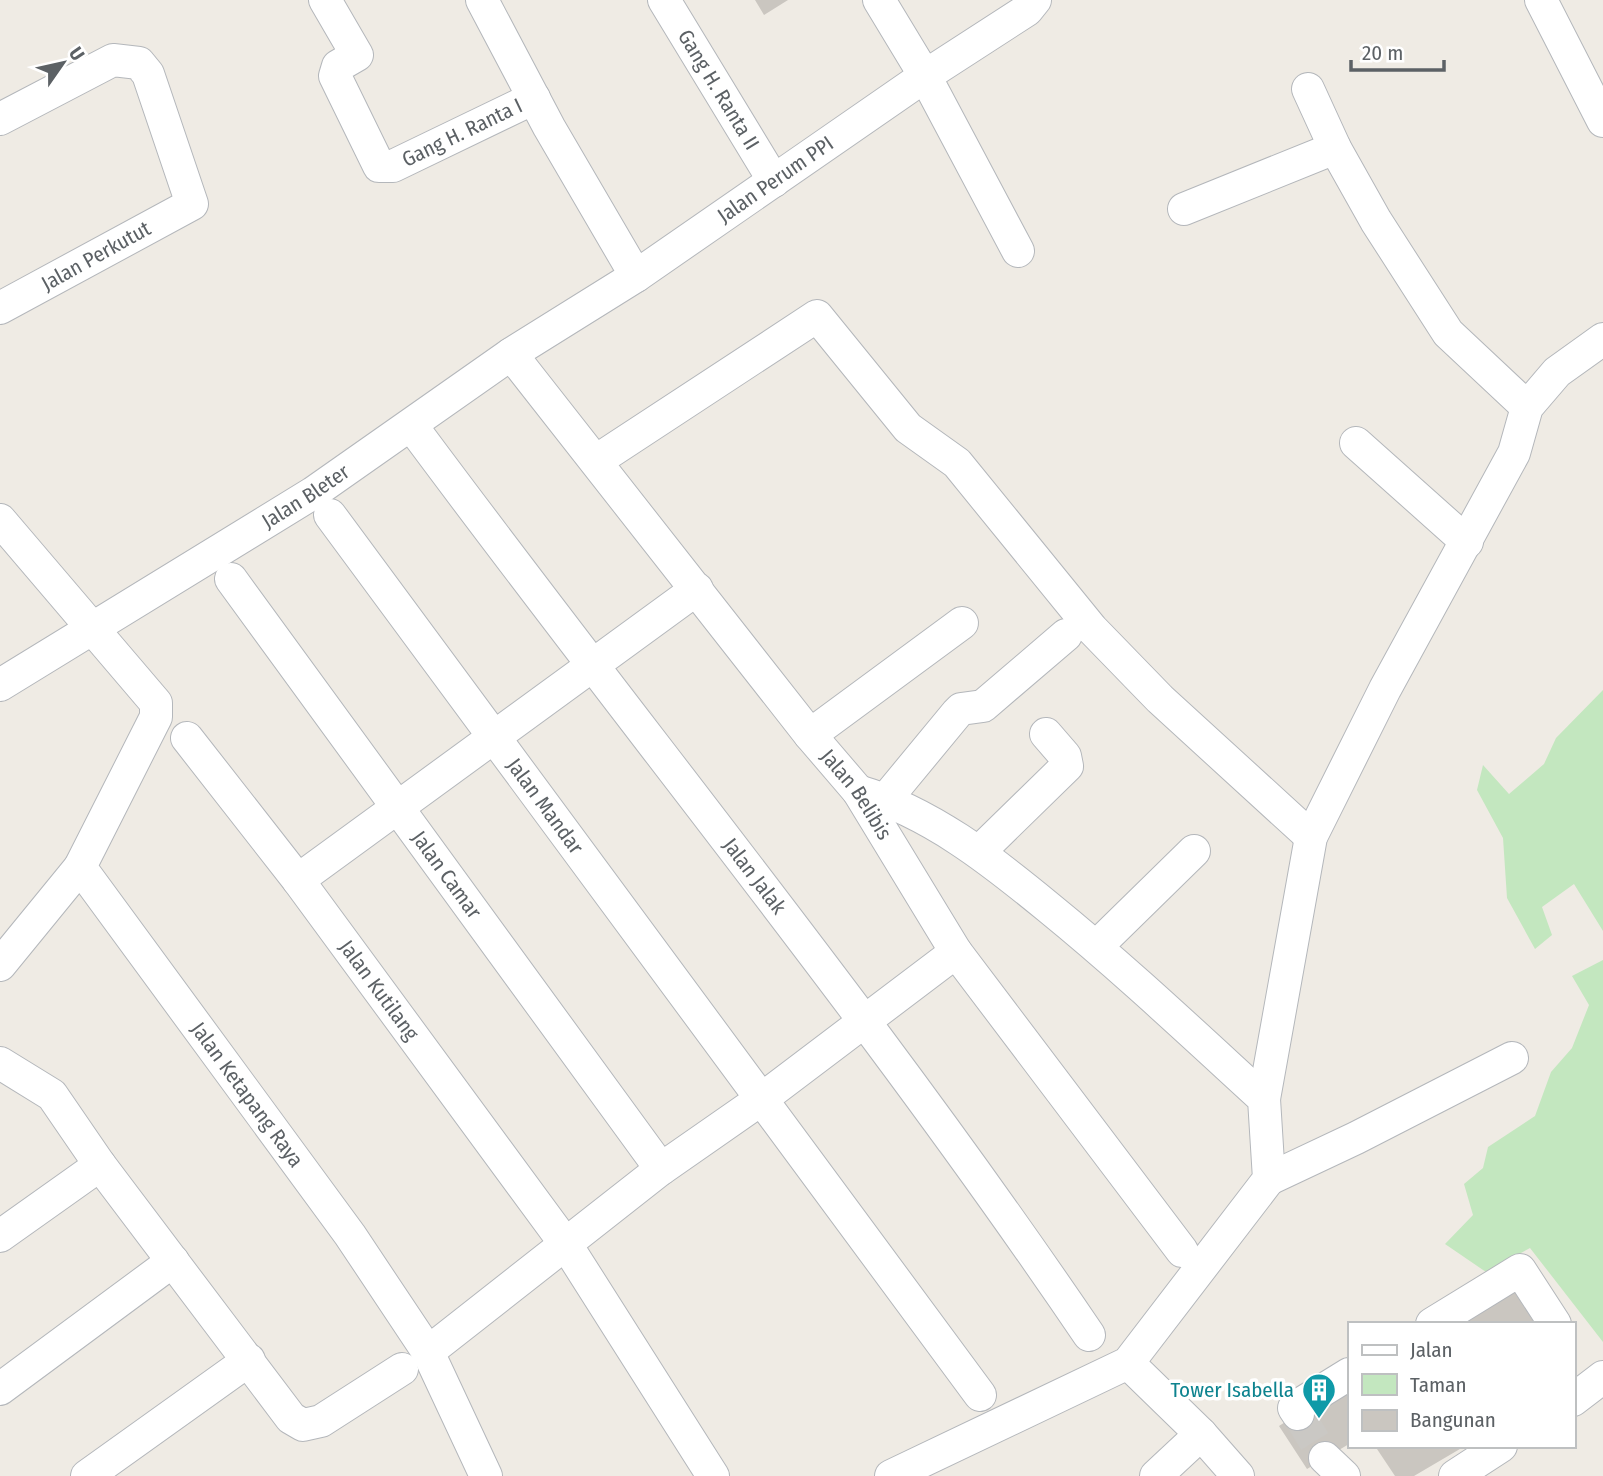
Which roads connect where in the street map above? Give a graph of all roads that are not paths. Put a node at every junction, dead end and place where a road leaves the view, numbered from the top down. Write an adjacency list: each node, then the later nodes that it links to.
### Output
1 (325, 0): 9 (street, Gang H. Ranta I)
2 (482, 0): 9 (street, Gang H. Ranta I)
3 (664, 0): 13 (street, Gang H. Ranta II)
4 (879, 0): 7 (street)
5 (1035, 0): 7 (street, Jalan Perum PPI)
6 (1541, 0): 11 (street)
7 (925, 76): 13 (street, Jalan Perum PPI); 15 (street)
8 (1308, 89): 12 (street)
9 (534, 98): 16 (street, Gang H. Ranta I)
10 (0, 119): 17 (street, Jalan Perkutut)
11 (1603, 121)
12 (1335, 148): 14 (street); 20 (street)
13 (774, 181): 16 (street, Jalan Perum PPI)
14 (1184, 209)
15 (1018, 251)
16 (636, 276): 19 (street, Jalan Perum PPI)
17 (0, 308)
18 (1603, 340): 20 (street)
19 (511, 354): 21 (street, Jalan Bleter); 23 (street, Jalan Belibis)
20 (1527, 407): 26 (street)
21 (411, 425): 30 (street, Jalan Bleter); 32 (street, Jalan Jalak)
22 (1356, 443): 26 (street)
23 (596, 461): 28 (street, Jalan Belibis); 40 (street)
24 (330, 515): 36 (street, Jalan Mandar)
25 (0, 520): 30 (street)
26 (1467, 542): 40 (street)
27 (231, 579): 39 (street, Jalan Camar)
28 (697, 589): 32 (street); 35 (street, Jalan Belibis)
29 (962, 623): 35 (street)
30 (94, 628): 33 (street, Jalan Bleter); 43 (street)
31 (1066, 635): 38 (street)
32 (593, 665): 36 (street); 48 (street, Jalan Jalak)
33 (0, 685)
34 (1046, 734): 41 (street)
35 (810, 735): 38 (street, Jalan Belibis)
36 (494, 737): 39 (street); 51 (street, Jalan Mandar)
37 (187, 738): 44 (street, Jalan Kutilang)
38 (872, 795): 41 (street); 47 (street, Jalan Belibis)
39 (398, 808): 44 (street); 54 (street, Jalan Camar)
40 (1311, 837): 52 (street)
41 (980, 851): 46 (street)
42 (1194, 851): 46 (street)
43 (80, 867): 45 (street); 63 (street, Jalan Ketapang Raya)
44 (298, 880): 57 (street, Jalan Kutilang)
45 (6, 943)
46 (1097, 946): 52 (street)
47 (956, 952): 48 (street); 58 (street, Jalan Belibis)
48 (864, 1022): 51 (street); 62 (street, Jalan Jalak)
49 (1511, 1058): 55 (street)
50 (0, 1063): 53 (street)
51 (763, 1098): 54 (street); 70 (street, Jalan Mandar)
52 (1264, 1099): 55 (street)
53 (100, 1165): 56 (street); 59 (street)
54 (661, 1169): 57 (street)
55 (1269, 1179): 65 (street)
56 (0, 1236)
57 (567, 1246): 63 (street); 77 (street, Jalan Kutilang)
58 (1182, 1251)
59 (173, 1261): 64 (street); 69 (street)
60 (1435, 1322): 61 (street)
61 (1554, 1322)
62 (1088, 1335)
63 (428, 1352): 76 (street, Jalan Ketapang Raya)
64 (249, 1360): 66 (street); 75 (street)
65 (1128, 1363): 73 (street); 78 (street)
66 (402, 1368)
67 (1348, 1375): 72 (street)
68 (1603, 1377): 71 (street)
69 (0, 1389)
70 (980, 1395)
71 (1575, 1398)
72 (1298, 1414)
73 (1201, 1433): 79 (street); 80 (street)
74 (1499, 1448): 81 (street)
75 (87, 1476)
76 (486, 1476)
77 (713, 1476)
78 (891, 1476)
79 (1156, 1476)
80 (1238, 1476)
81 (1455, 1476)

